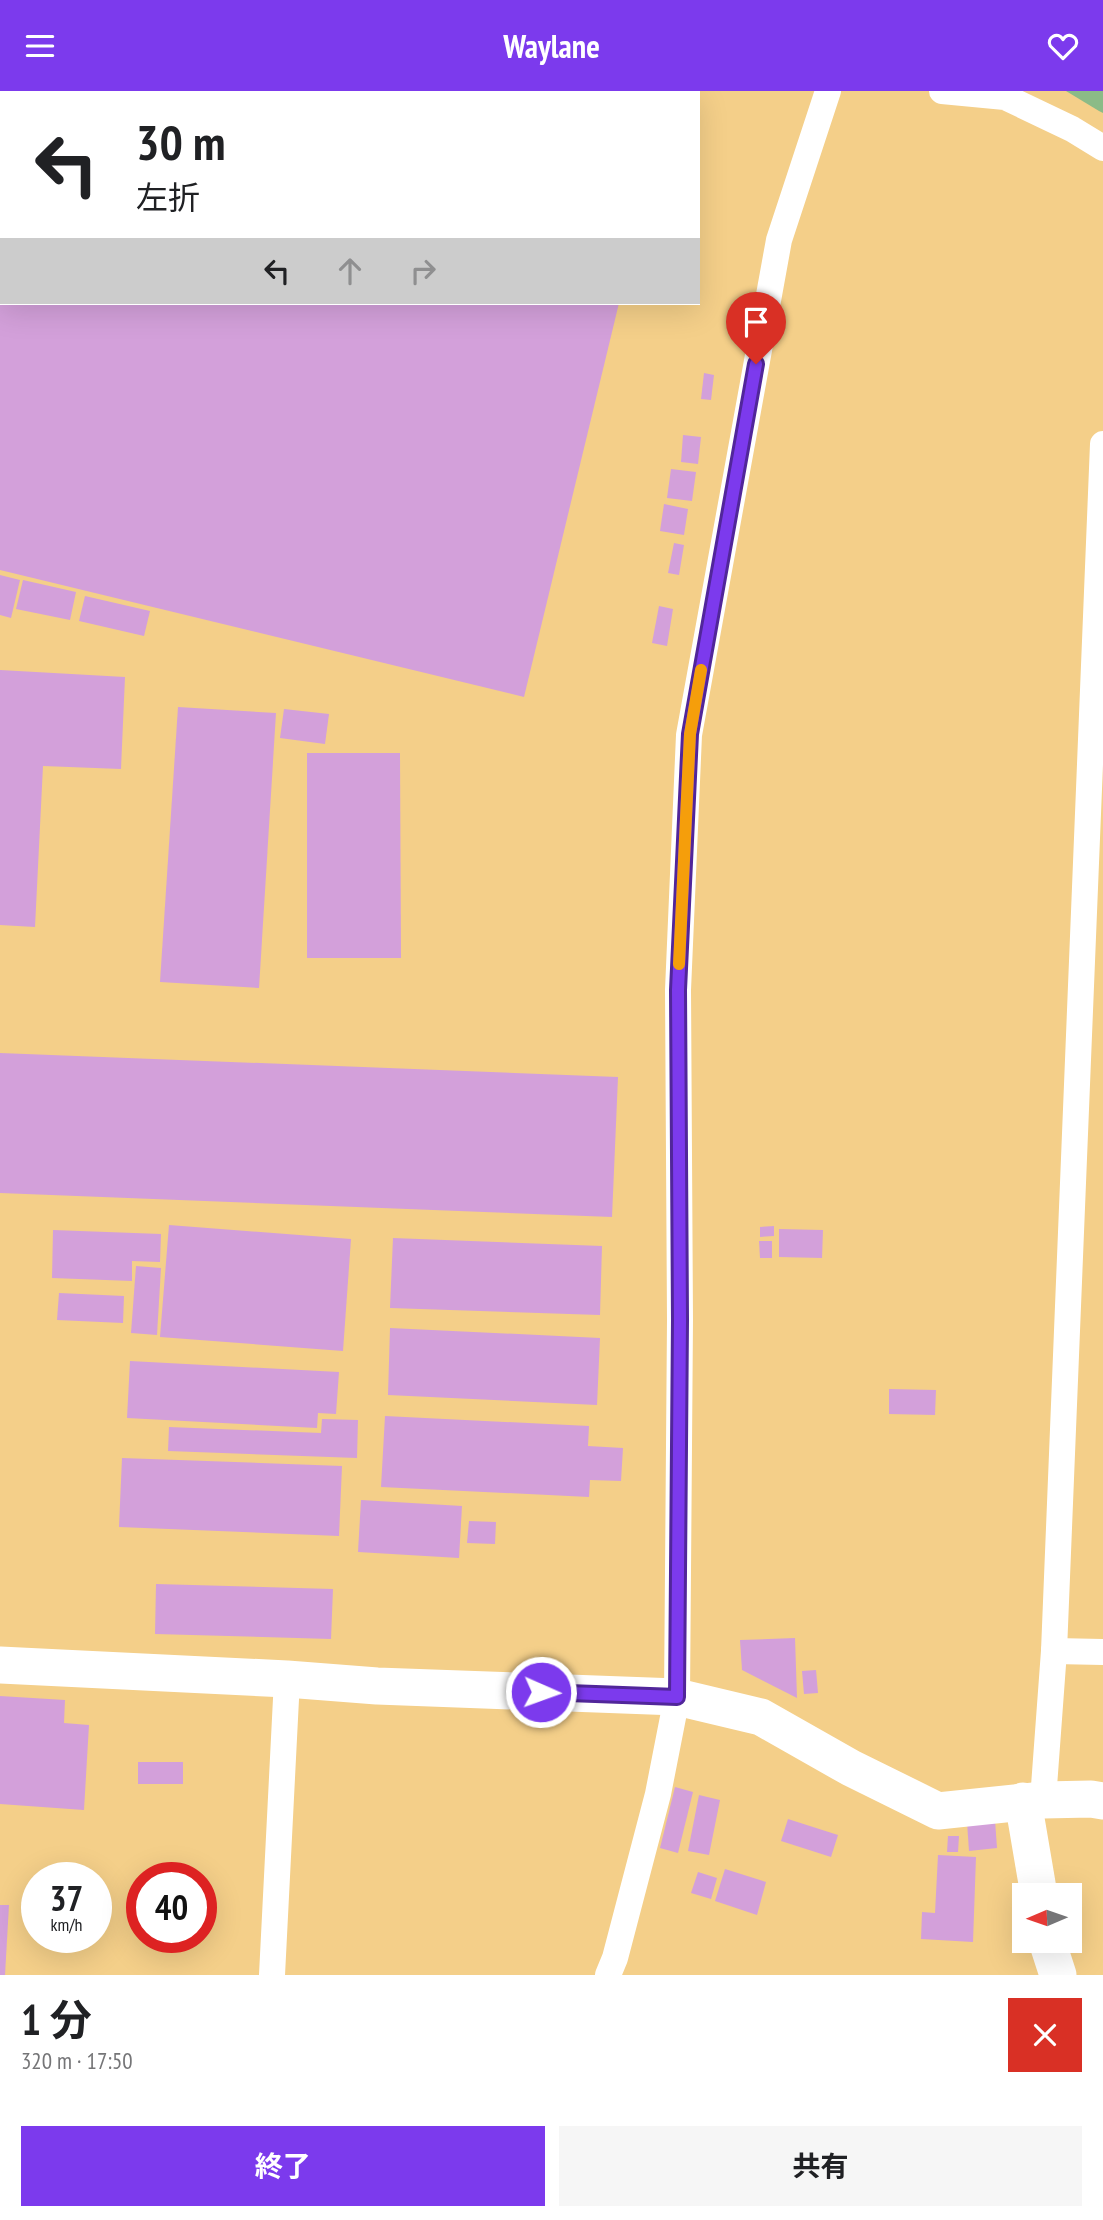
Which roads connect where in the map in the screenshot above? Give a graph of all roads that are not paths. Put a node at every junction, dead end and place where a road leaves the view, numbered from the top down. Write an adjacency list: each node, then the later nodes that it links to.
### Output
1 (828, 91): 9 (street)
2 (942, 91): 3 (street)
3 (1103, 148)
4 (1103, 445): 5 (street)
5 (1054, 1651): 6 (street); 10 (street)
6 (1103, 1652)
7 (0, 1665): 8 (street)
8 (287, 1679): 9 (street); 14 (street)
9 (677, 1697): 10 (street); 15 (street)
10 (1033, 1801): 11 (street); 12 (street)
11 (1103, 1801)
12 (1037, 1883)
13 (1051, 1953): 16 (street)
14 (272, 1975)
15 (608, 1975)
16 (1058, 1975)

